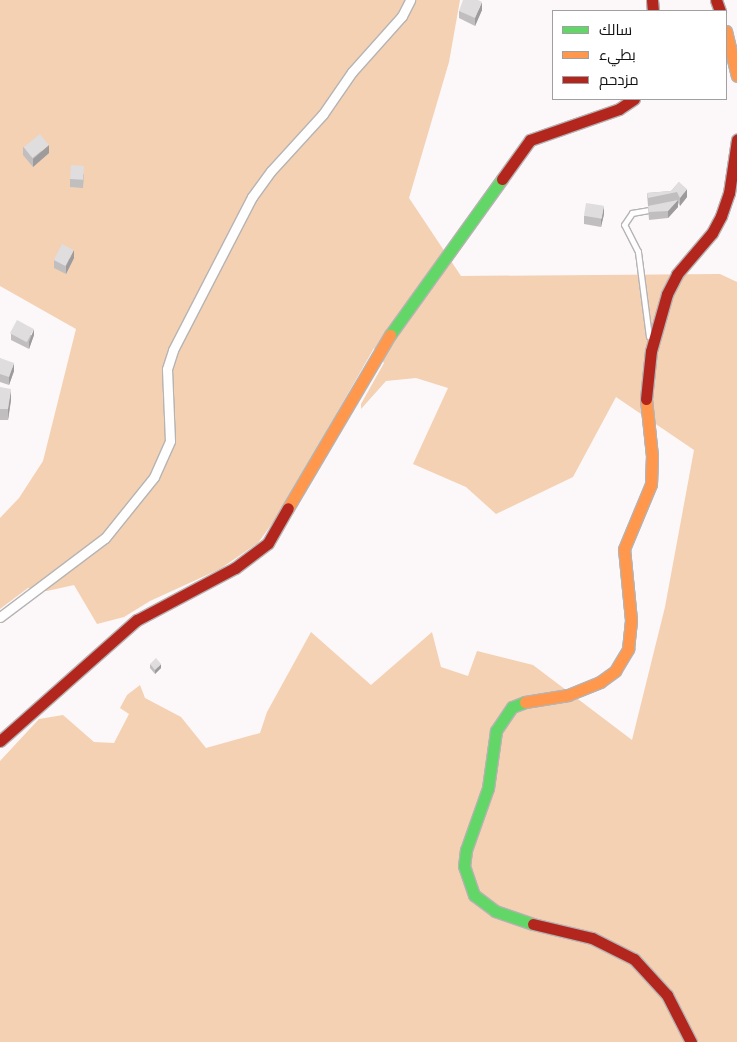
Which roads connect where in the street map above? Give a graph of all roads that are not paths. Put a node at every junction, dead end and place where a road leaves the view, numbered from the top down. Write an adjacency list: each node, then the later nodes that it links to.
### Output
1 (410, 0): 8 (street)
2 (727, 35): 3 (main road)
3 (737, 76)
4 (632, 100): 9 (main road)
5 (737, 140): 7 (main road)
6 (658, 208): 7 (lane)
7 (651, 351): 10 (main road)
8 (0, 617)
9 (0, 741)
10 (691, 1042)

